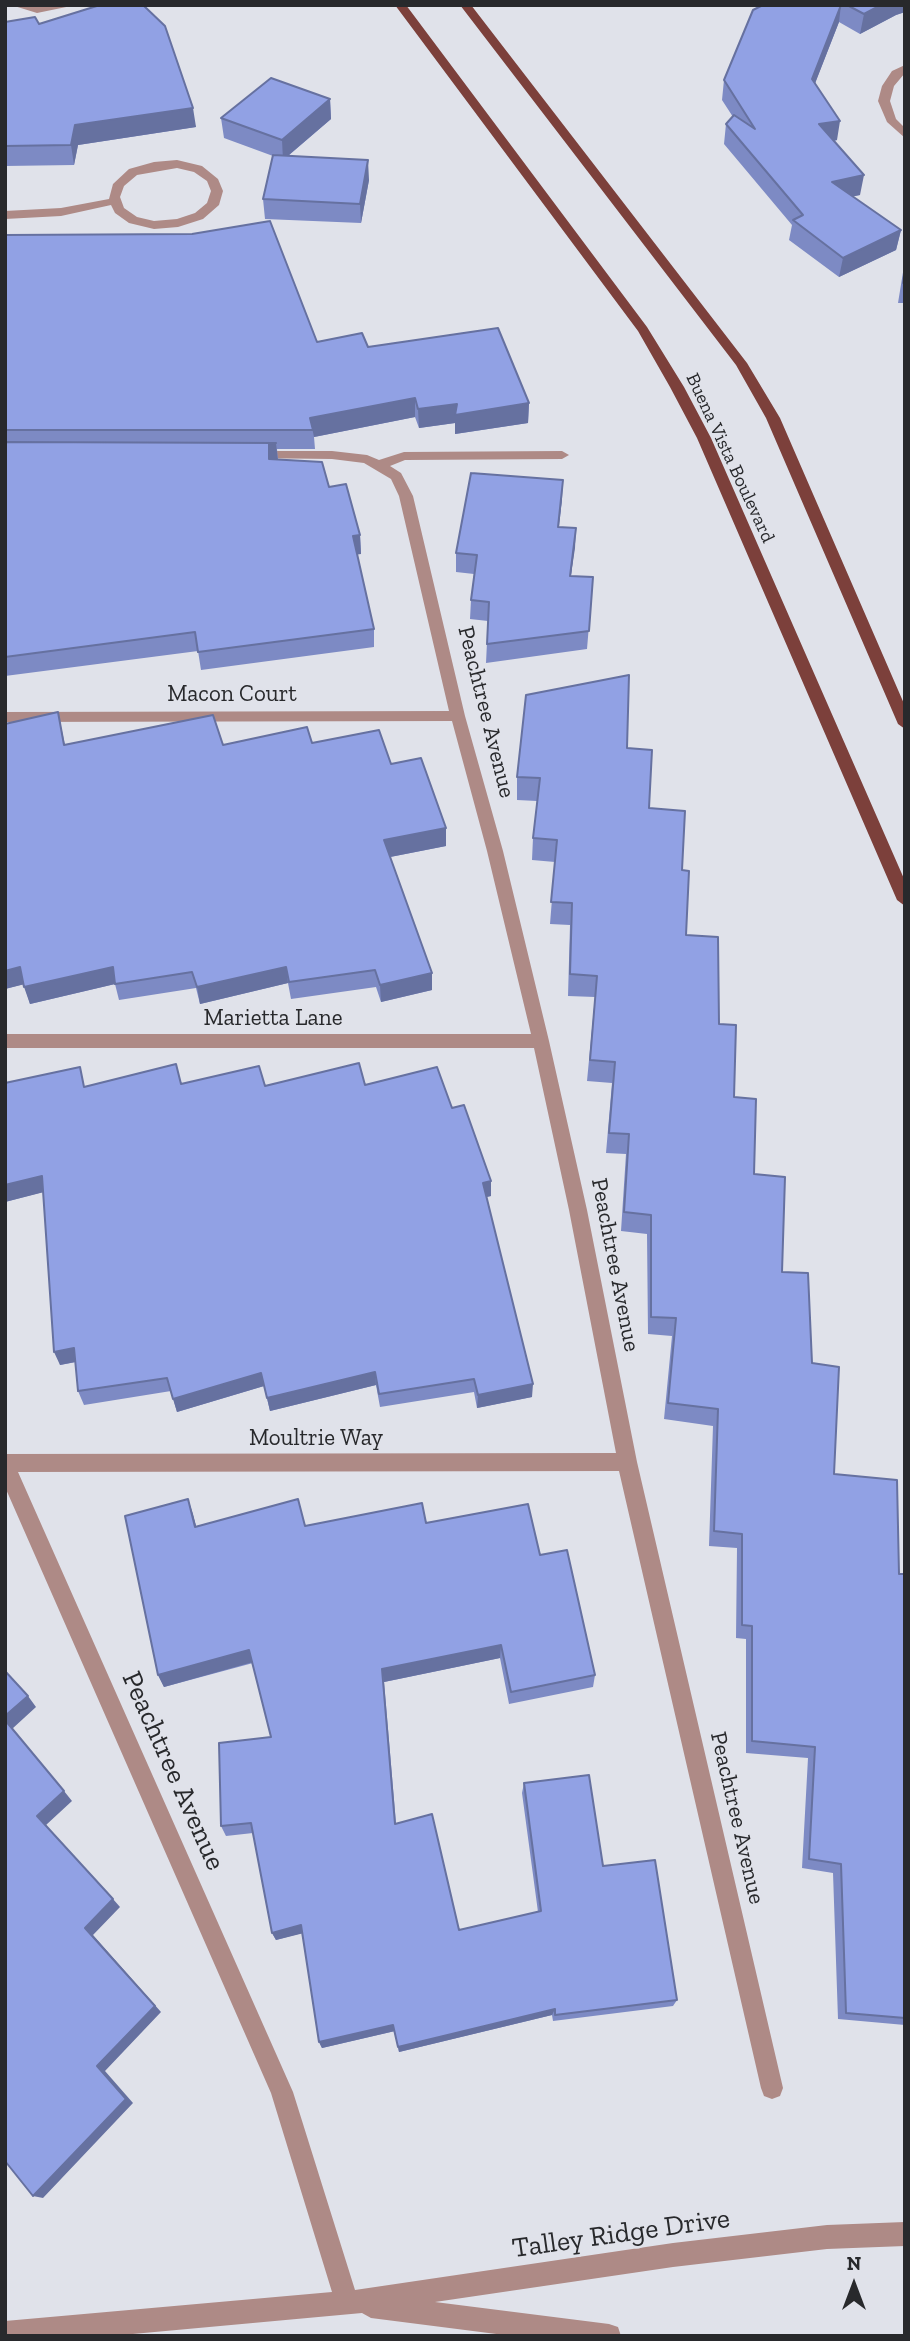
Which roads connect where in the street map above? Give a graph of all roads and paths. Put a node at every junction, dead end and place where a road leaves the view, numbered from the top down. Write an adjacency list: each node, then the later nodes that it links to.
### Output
1 (16, 5): 2 (street)
2 (71, 5)
3 (400, 5): 15 (main road, Buena Vista Boulevard)
4 (465, 5): 14 (main road)
5 (905, 68): 6 (street)
6 (905, 135)
7 (115, 201): 7 (street); 8 (street)
8 (5, 215)
9 (237, 455): 11 (street)
10 (562, 455): 11 (street)
11 (380, 465): 12 (street, Peachtree Avenue)
12 (458, 716): 13 (street, Macon Court); 17 (street, Peachtree Avenue)
13 (5, 717)
14 (905, 724)
15 (905, 900)
16 (5, 1041): 17 (street, Marietta Lane)
17 (541, 1041): 18 (street, Peachtree Avenue)
18 (627, 1462): 19 (street, Moultrie Way); 20 (street, Peachtree Avenue)
19 (5, 1464): 22 (street, Peachtree Avenue)
20 (772, 2088)
21 (905, 2234): 22 (street, Talley Ridge Drive)
22 (347, 2303): 23 (street, Talley Ridge Drive); 24 (street, Talley Ridge Drive)
23 (5, 2333)
24 (609, 2336)

